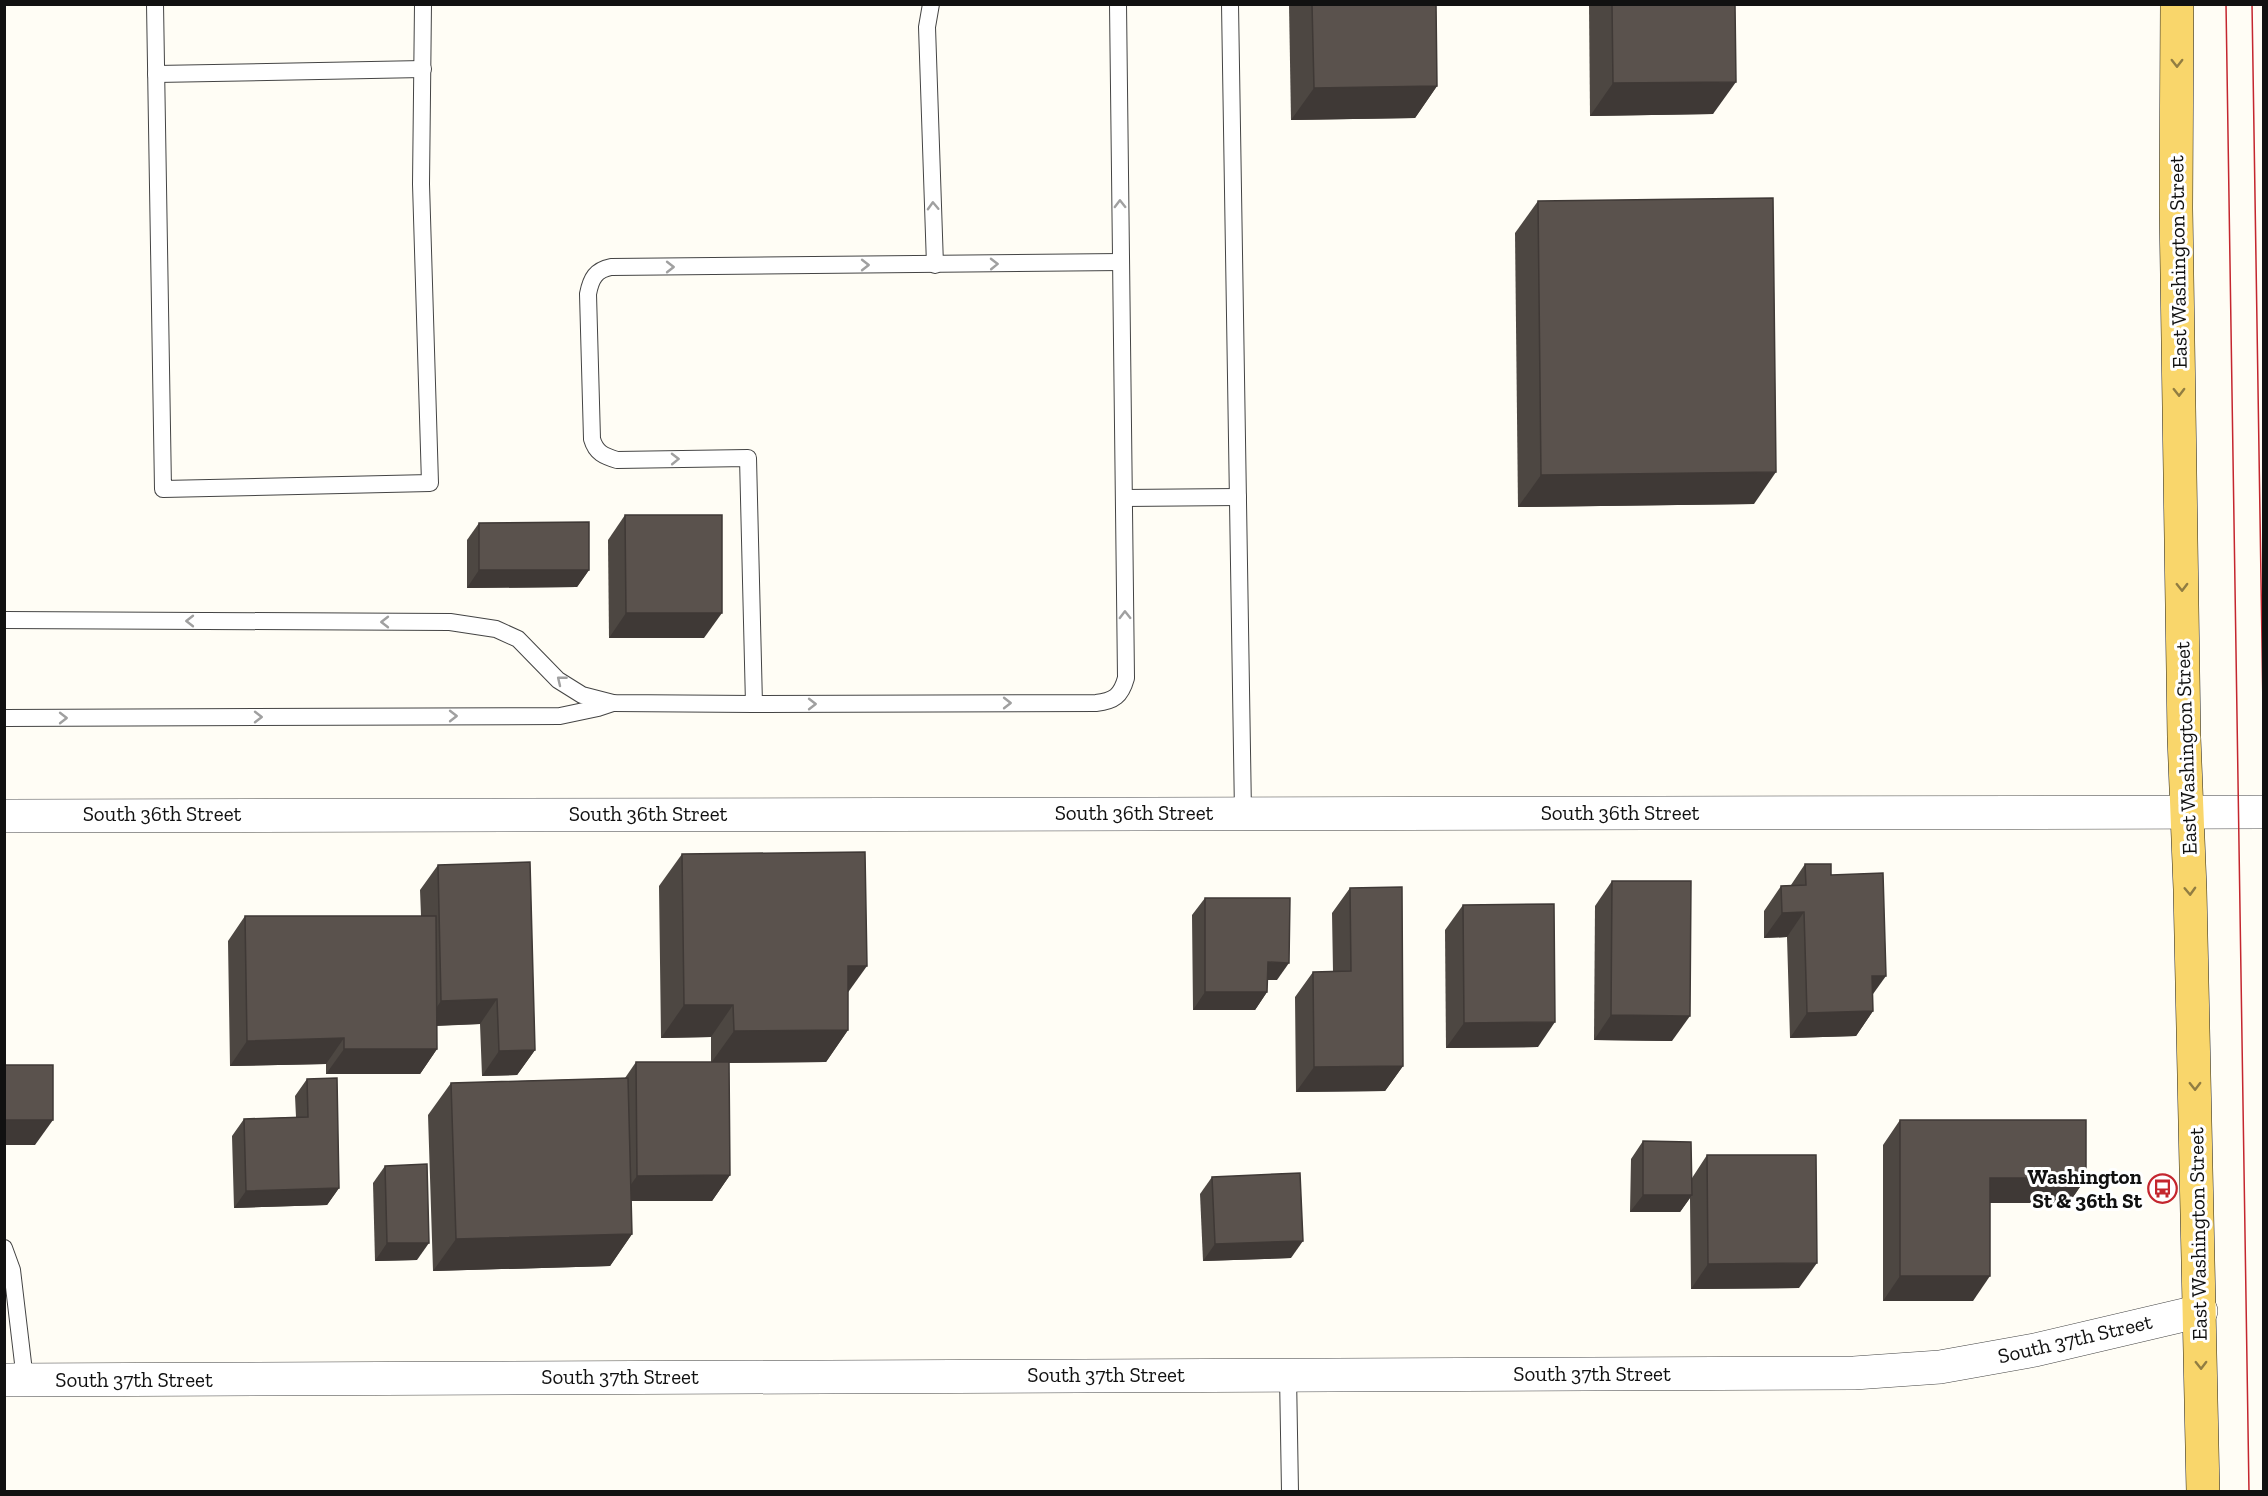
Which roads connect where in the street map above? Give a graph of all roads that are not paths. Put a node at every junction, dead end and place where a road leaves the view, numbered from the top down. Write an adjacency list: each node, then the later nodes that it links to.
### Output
1 (155, 4): 8 (lane)
2 (423, 4): 7 (lane)
3 (1118, 4): 9 (lane, one-way to 3)
4 (1230, 4): 11 (lane)
5 (2177, 4): 17 (main road, East Washington Street, one-way to 17)
6 (930, 9): 10 (lane, one-way to 6)
7 (423, 69): 8 (lane); 8 (lane)
8 (156, 74)
9 (1121, 262): 10 (lane, one-way to 9); 12 (lane)
10 (935, 265): 15 (lane)
11 (1238, 497): 12 (lane); 19 (lane)
12 (1124, 498): 15 (lane, one-way to 12)
13 (4, 620): 14 (lane, one-way to 13)
14 (613, 703): 15 (lane); 16 (lane, one-way to 14)
15 (754, 705)
16 (4, 718)
17 (2187, 812): 18 (street, South 36th Street); 19 (street, South 36th Street); 22 (main road, East Washington Street, one-way to 22)
18 (2264, 812)
19 (1243, 813): 20 (street, South 36th Street)
20 (4, 816)
21 (4, 1248): 24 (lane)
22 (2200, 1311): 23 (street, South 37th Street); 26 (main road, East Washington Street, one-way to 26)
23 (1288, 1375): 24 (street, South 37th Street); 25 (lane)
24 (15, 1380)
25 (1290, 1491)
26 (2203, 1491)

